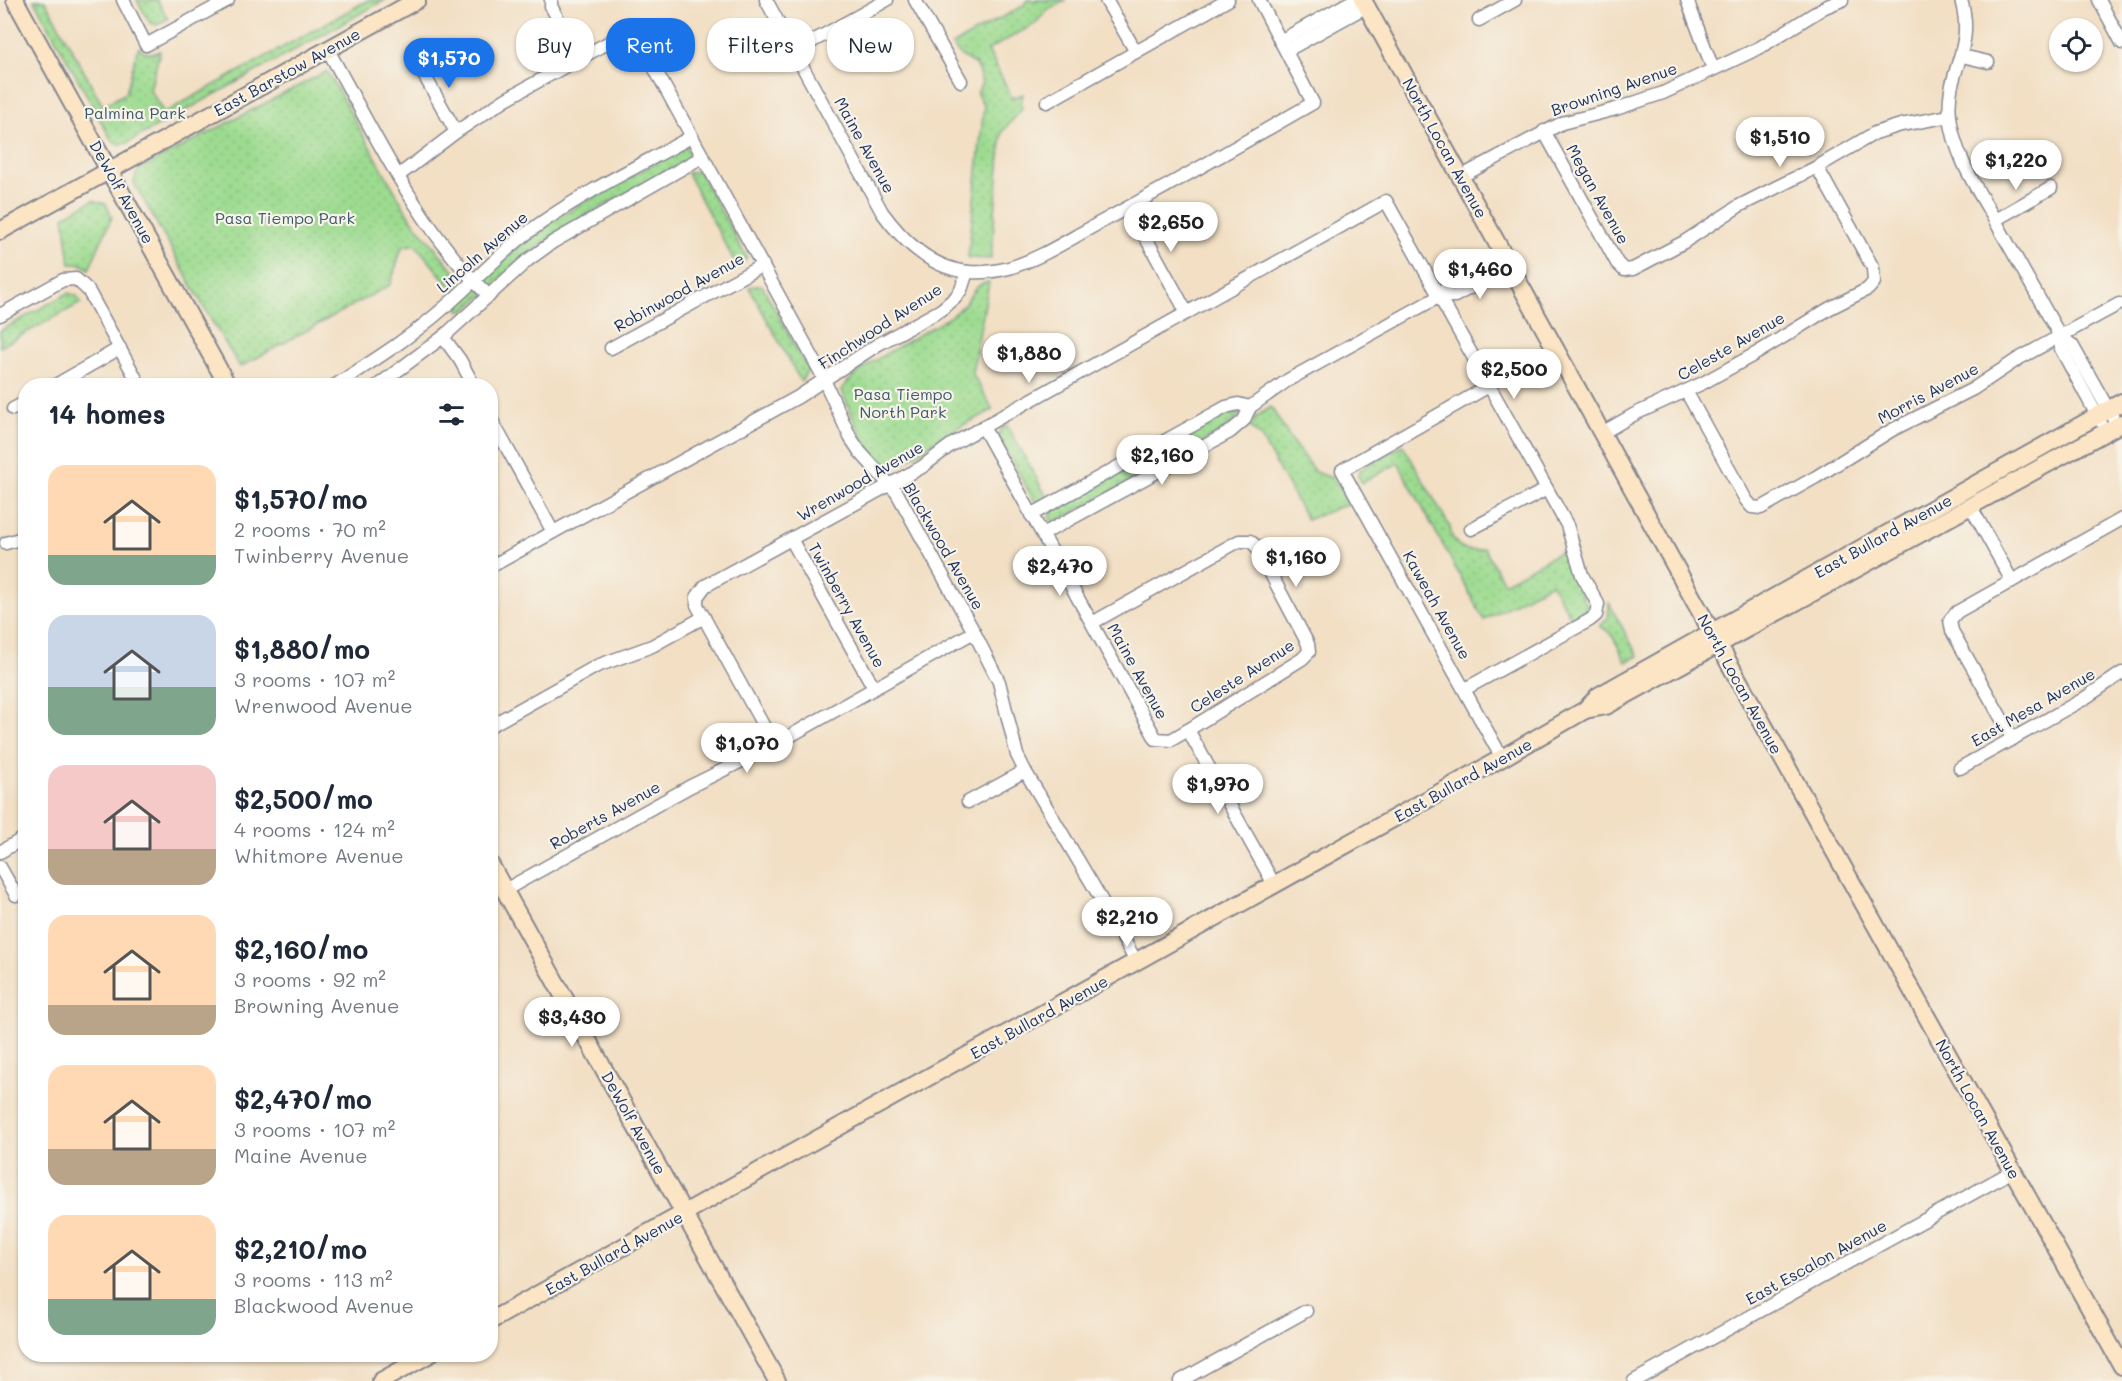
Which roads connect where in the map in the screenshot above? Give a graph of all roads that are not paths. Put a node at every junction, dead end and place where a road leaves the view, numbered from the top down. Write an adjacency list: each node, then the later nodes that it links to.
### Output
1 (15, 0): 42 (street, DeWolf Avenue)
2 (123, 0): 3 (street)
3 (228, 0)
4 (417, 0): 26 (street, East Barstow Avenue)
5 (551, 0): 19 (street)
6 (766, 0): 20 (street, Maine Avenue)
7 (887, 0): 22 (street)
8 (915, 0): 34 (street)
9 (1106, 0): 28 (street)
10 (1228, 0): 28 (street)
11 (1258, 0): 24 (street)
12 (1515, 0): 21 (street)
13 (1687, 0): 31 (street)
14 (1842, 0): 18 (street, Browning Avenue)
15 (1961, 0): 29 (street)
16 (2099, 0): 23 (street)
17 (1361, 2): 24 (street); 44 (street, North Locan Avenue)
18 (1824, 3): 31 (street, Browning Avenue)
19 (557, 18)
20 (776, 18)
21 (1479, 20)
22 (815, 40)
23 (2122, 43)
24 (1283, 46): 46 (street)
25 (426, 49): 38 (street)
26 (328, 50): 42 (street, East Barstow Avenue); 43 (street)
27 (594, 51): 39 (street, Blackwood Avenue)
28 (1136, 52): 35 (street)
29 (1962, 56): 30 (street); 36 (street)
30 (1988, 62)
31 (1713, 69): 37 (street, Browning Avenue)
32 (555, 72): 38 (street)
33 (806, 72): 51 (street, Maine Avenue)
34 (961, 81)
35 (1047, 102)
36 (1950, 117): 41 (street); 47 (street)
37 (1544, 131): 41 (street, Megan Avenue); 44 (street, Browning Avenue)
38 (456, 132): 43 (street)
39 (691, 137): 40 (street, Blackwood Avenue); 52 (street, Lincoln Avenue)
40 (702, 157): 50 (street, Blackwood Avenue); 53 (street)
41 (1816, 167): 70 (street, Celeste Avenue)
42 (110, 170): 48 (street, East Barstow Avenue); 64 (street, DeWolf Avenue)
43 (398, 176): 52 (street)
44 (1460, 177): 49 (street, North Locan Avenue)
45 (2051, 188): 47 (street)
46 (1129, 207): 51 (street); 56 (street)
47 (1995, 220): 58 (street)
48 (0, 231)
49 (1507, 260): 54 (street); 78 (street, North Locan Avenue)
50 (763, 265): 61 (street, Robinwood Avenue); 68 (street, Blackwood Avenue)
51 (967, 272): 68 (street, Finchwood Avenue)
52 (474, 281): 53 (street); 65 (street, Lincoln Avenue)
53 (489, 296): 59 (street)
54 (1440, 296): 56 (street, Wrenwood Avenue); 69 (street); 72 (street)
55 (2119, 304): 58 (street, Morris Avenue)
56 (1187, 314): 76 (street, Wrenwood Avenue)
57 (0, 315): 60 (street)
58 (2060, 336): 70 (street, Morris Avenue); 74 (street)
59 (443, 337): 66 (street); 67 (street)
60 (120, 348): 62 (street); 63 (street)
61 (611, 348)
62 (68, 378)
63 (136, 378)
64 (224, 378)
65 (347, 378)
66 (389, 378)
67 (470, 378)
68 (825, 381): 79 (street, Blackwood Avenue); 85 (street, Finchwood Avenue)
69 (1490, 386): 80 (street); 98 (street, Kaweah Avenue)
70 (1686, 391): 78 (street, Celeste Avenue)
71 (18, 406): 73 (street)
72 (1250, 407): 82 (street); 86 (street)
73 (13, 409)
74 (2109, 410): 75 (street); 95 (street, East Bullard Avenue)
75 (2115, 426): 81 (street, East Bullard Avenue)
76 (983, 427): 79 (street, Wrenwood Avenue); 82 (street, Maine Avenue)
77 (498, 432): 85 (street)
78 (1602, 433): 95 (street, North Locan Avenue)
79 (890, 485): 88 (street, Wrenwood Avenue); 94 (street, Blackwood Avenue)
80 (1547, 489): 84 (street); 98 (street)
81 (1971, 507): 91 (street); 95 (street, East Bullard Avenue)
82 (1031, 515): 86 (street, Maine Avenue)
83 (2122, 519): 91 (street)
84 (1472, 529)
85 (553, 532): 90 (street, Finchwood Avenue)
86 (1042, 534): 93 (street, Maine Avenue)
87 (18, 539): 89 (street)
88 (791, 539): 92 (street, Wrenwood Avenue); 97 (street, Twinberry Avenue)
89 (6, 543)
90 (498, 563)
91 (2012, 581): 101 (street)
92 (704, 617): 99 (street); 103 (street)
93 (1092, 623): 100 (street, Celeste Avenue); 102 (street, Maine Avenue)
94 (974, 632): 97 (street, Roberts Avenue); 106 (street, Blackwood Avenue)
95 (1715, 638): 104 (street, East Bullard Avenue); 116 (street, North Locan Avenue)
96 (2122, 672): 101 (street, East Mesa Avenue)
97 (874, 688): 103 (street, Roberts Avenue)
98 (1465, 689): 104 (street, Kaweah Avenue)
99 (498, 722)
100 (1188, 730): 102 (street, Celeste Avenue); 112 (street, Maine Avenue)
101 (2013, 739): 105 (street, East Mesa Avenue)
102 (1161, 740)
103 (774, 745): 113 (street, Roberts Avenue)
104 (1502, 758): 112 (street, East Bullard Avenue)
105 (1960, 768)
106 (1024, 771): 107 (street); 115 (street, Blackwood Avenue)
107 (968, 802)
108 (18, 842): 109 (street)
109 (0, 852)
110 (0, 867): 114 (street)
111 (498, 878): 113 (street, DeWolf Avenue)
112 (1275, 886): 115 (street, East Bullard Avenue)
113 (505, 891): 117 (street, DeWolf Avenue)
114 (15, 895)
115 (1137, 963): 117 (street, East Bullard Avenue)
116 (2013, 1172): 121 (street, North Locan Avenue); 125 (street, East Escalon Avenue)
117 (685, 1215): 119 (street, East Bullard Avenue); 123 (street, DeWolf Avenue)
118 (1306, 1311): 124 (street)
119 (498, 1317)
120 (415, 1362): 122 (street)
121 (2122, 1366)
122 (381, 1381)
123 (777, 1381)
124 (1180, 1381)
125 (1634, 1381)

